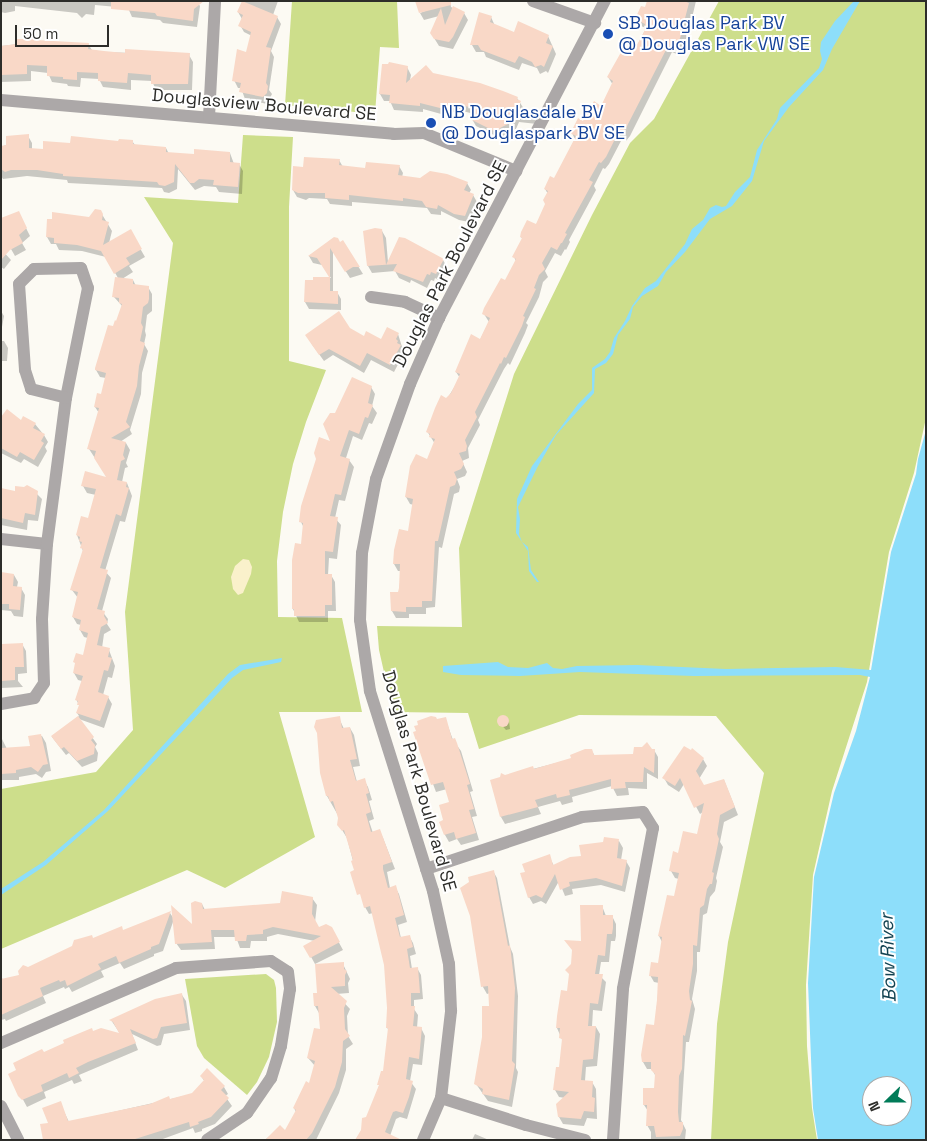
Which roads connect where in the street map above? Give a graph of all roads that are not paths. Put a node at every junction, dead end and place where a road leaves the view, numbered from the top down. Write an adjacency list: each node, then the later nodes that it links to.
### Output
1 (215, 1): 6 (street)
2 (533, 1): 4 (street)
3 (605, 1): 4 (street, Douglas Park Boulevard SE)
4 (595, 23): 7 (street, Douglas Park Boulevard SE)
5 (1, 100): 6 (street, Douglasview Boulevard SE)
6 (209, 117): 7 (street, Douglasview Boulevard SE)
7 (516, 171): 9 (street, Douglas Park Boulevard SE)
8 (371, 297): 9 (street)
9 (439, 318): 14 (street, Douglas Park Boulevard SE)
10 (66, 398): 10 (street); 12 (street)
11 (1, 539): 12 (street)
12 (47, 544): 13 (street)
13 (1, 704)
14 (426, 869): 16 (street, Douglas Park Boulevard SE); 22 (street)
15 (1, 1043): 19 (street)
16 (440, 1098): 20 (street, Douglas Park Boulevard SE); 21 (street)
17 (1, 1106): 18 (street)
18 (18, 1140)
19 (207, 1140)
20 (423, 1140)
21 (585, 1140)
22 (613, 1140)

